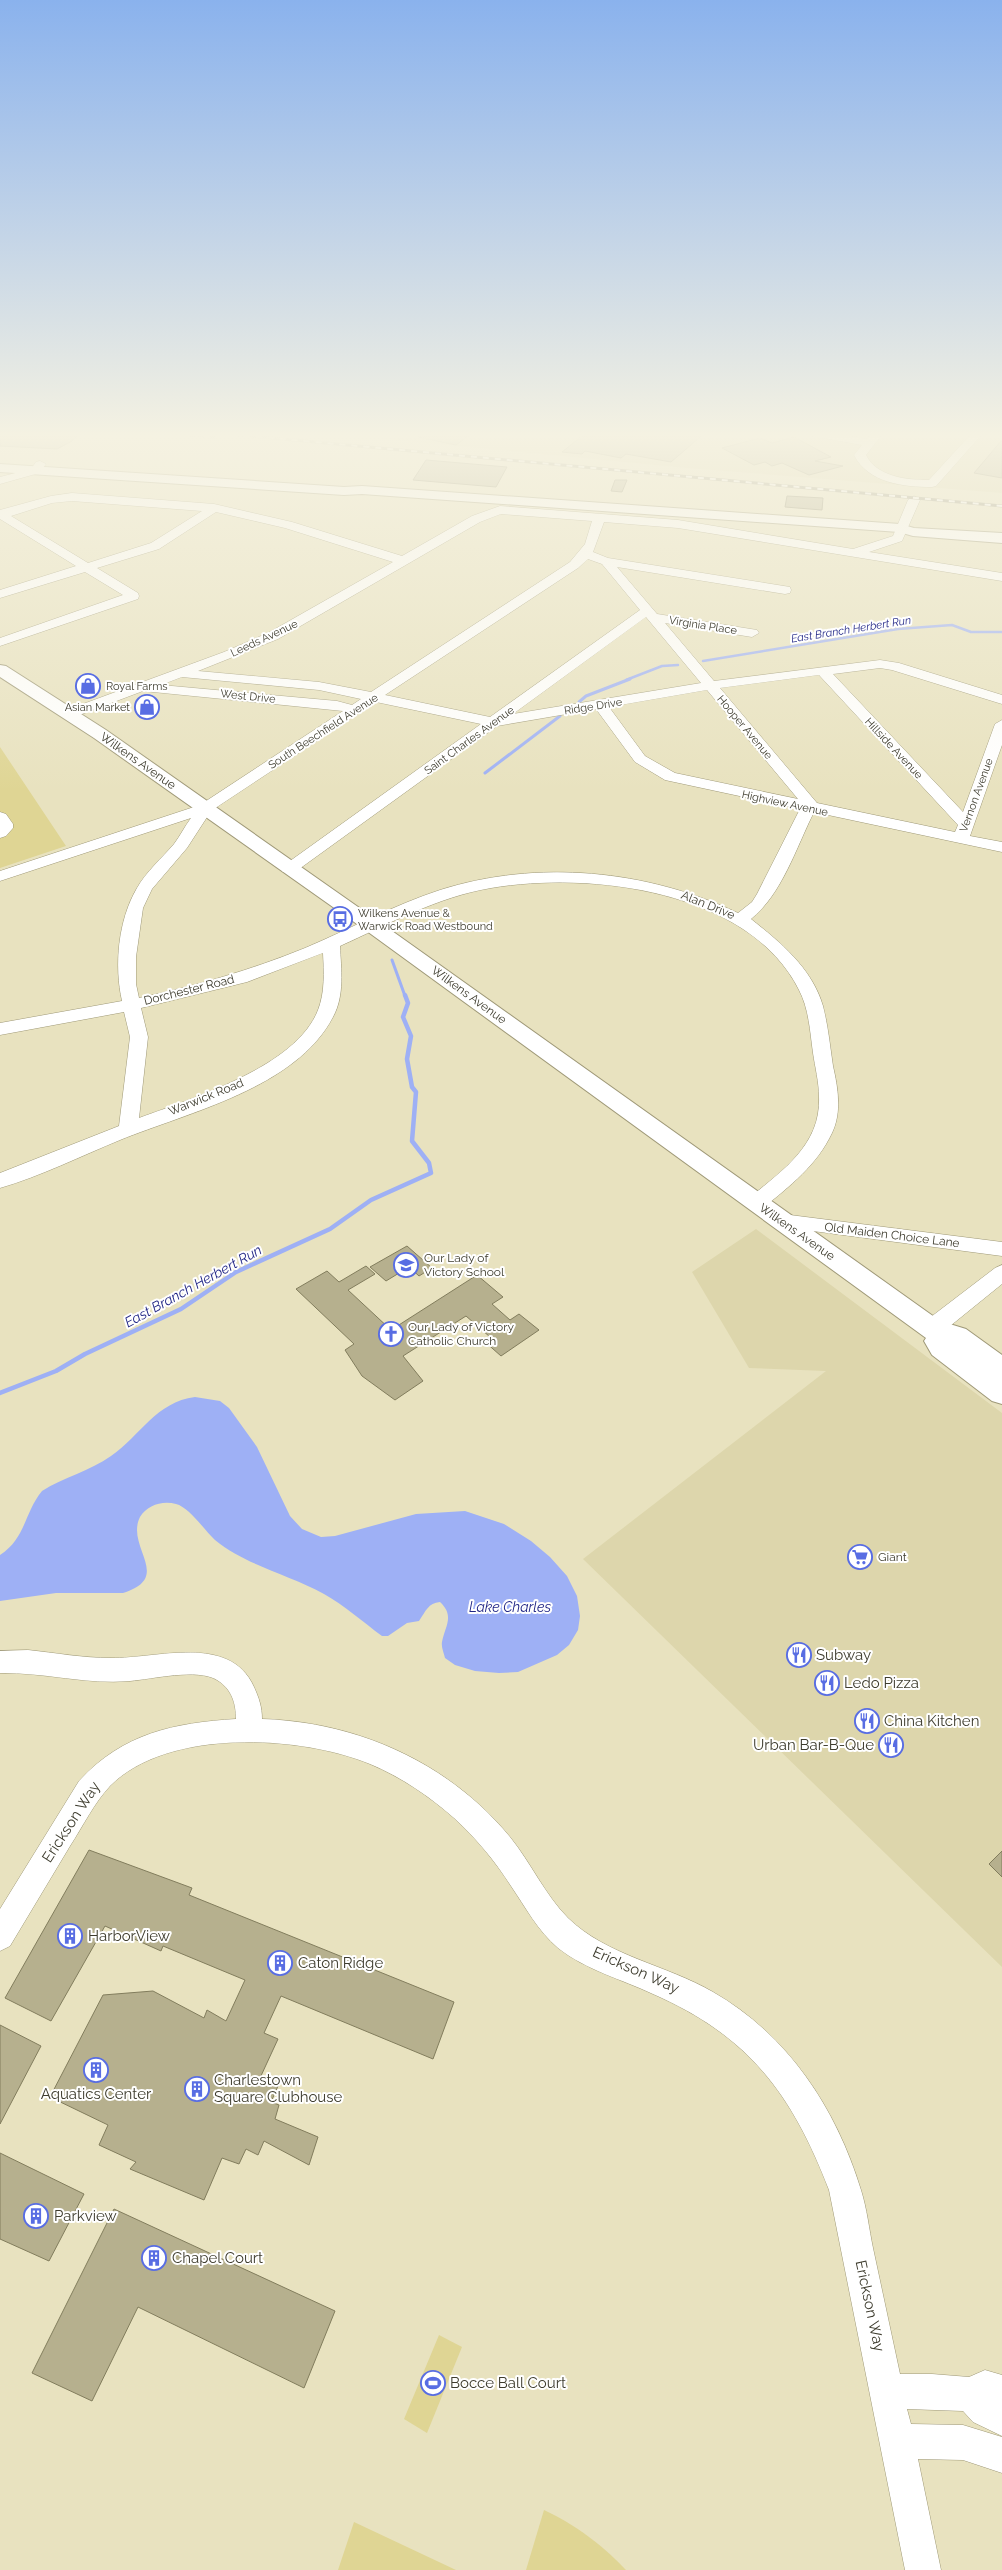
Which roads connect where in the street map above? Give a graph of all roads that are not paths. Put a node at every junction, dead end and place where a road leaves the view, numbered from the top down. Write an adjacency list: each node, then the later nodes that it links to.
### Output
1 (61, 552): 11 (street)
2 (132, 552): 11 (street)
3 (375, 552): 9 (street)
4 (419, 552): 9 (street, Leeds Avenue)
5 (848, 552): 7 (street, Leeds Avenue)
6 (856, 552): 7 (street)
7 (853, 553): 12 (street, Leeds Avenue)
8 (586, 554): 10 (street); 23 (street, South Beechfield Avenue)
9 (404, 561): 20 (street, Leeds Avenue)
10 (606, 561): 13 (street); 15 (street, Hooper Avenue)
11 (86, 567): 14 (street); 17 (street)
12 (1002, 577)
13 (785, 590)
14 (0, 594)
15 (651, 614): 16 (street, Virginia Place); 21 (street, Hooper Avenue); 28 (street, Saint Charles Avenue)
16 (752, 633)
17 (0, 642)
18 (0, 670): 27 (main road, Wilkens Avenue)
19 (823, 671): 21 (street, Ridge Drive); 24 (street, Ridge Drive); 33 (street, Hillside Avenue)
20 (182, 672): 22 (street, Leeds Avenue); 23 (street, Ridge Drive)
21 (711, 686): 25 (street, Ridge Drive); 31 (street, Hooper Avenue)
22 (140, 688): 26 (street, West Drive); 27 (street, Leeds Avenue)
23 (374, 697): 26 (street, South Beechfield Avenue); 28 (street, Ridge Drive)
24 (1002, 700)
25 (600, 704): 28 (street, Ridge Drive); 31 (street, Highview Avenue)
26 (355, 710): 30 (street, South Beechfield Avenue)
27 (69, 714): 30 (main road, Wilkens Avenue)
28 (493, 722): 36 (street, Saint Charles Avenue)
29 (1002, 724): 33 (street, Vernon Avenue)
30 (204, 808): 36 (main road, Wilkens Avenue); 37 (street, South Beechfield Avenue); 41 (street)
31 (809, 808): 33 (street, Highview Avenue); 38 (street)
32 (0, 817): 34 (street)
33 (963, 831): 35 (street, Highview Avenue)
34 (0, 833)
35 (1002, 846)
36 (289, 869): 39 (main road, Wilkens Avenue)
37 (0, 876)
38 (741, 919): 39 (street, Alan Drive); 45 (street, Alan Drive)
39 (371, 925): 40 (street, Dorchester Road); 45 (main road, Wilkens Avenue)
40 (331, 943): 41 (street, Dorchester Road); 43 (street, Warwick Road)
41 (131, 1004): 42 (street, Dorchester Road); 43 (street)
42 (0, 1029)
43 (128, 1129): 44 (street, Warwick Road)
44 (0, 1181)
45 (756, 1203): 46 (main road, Wilkens Avenue)
46 (782, 1221): 47 (street, Old Maiden Choice Lane); 49 (main road, Wilkens Avenue)
47 (1002, 1249)
48 (1002, 1273): 49 (street)
49 (931, 1329): 50 (main road, Wilkens Avenue); 51 (main road, Wilkens Avenue)
50 (1002, 1370)
51 (1002, 1393)
52 (0, 1662): 53 (street)
53 (249, 1730): 54 (street, Erickson Way); 55 (street, Erickson Way)
54 (0, 1936)
55 (888, 2392): 56 (street); 58 (street, Erickson Way)
56 (987, 2394): 57 (street)
57 (1002, 2418)
58 (898, 2443): 59 (street); 60 (street, Erickson Way)
59 (1002, 2455)
60 (923, 2570)

